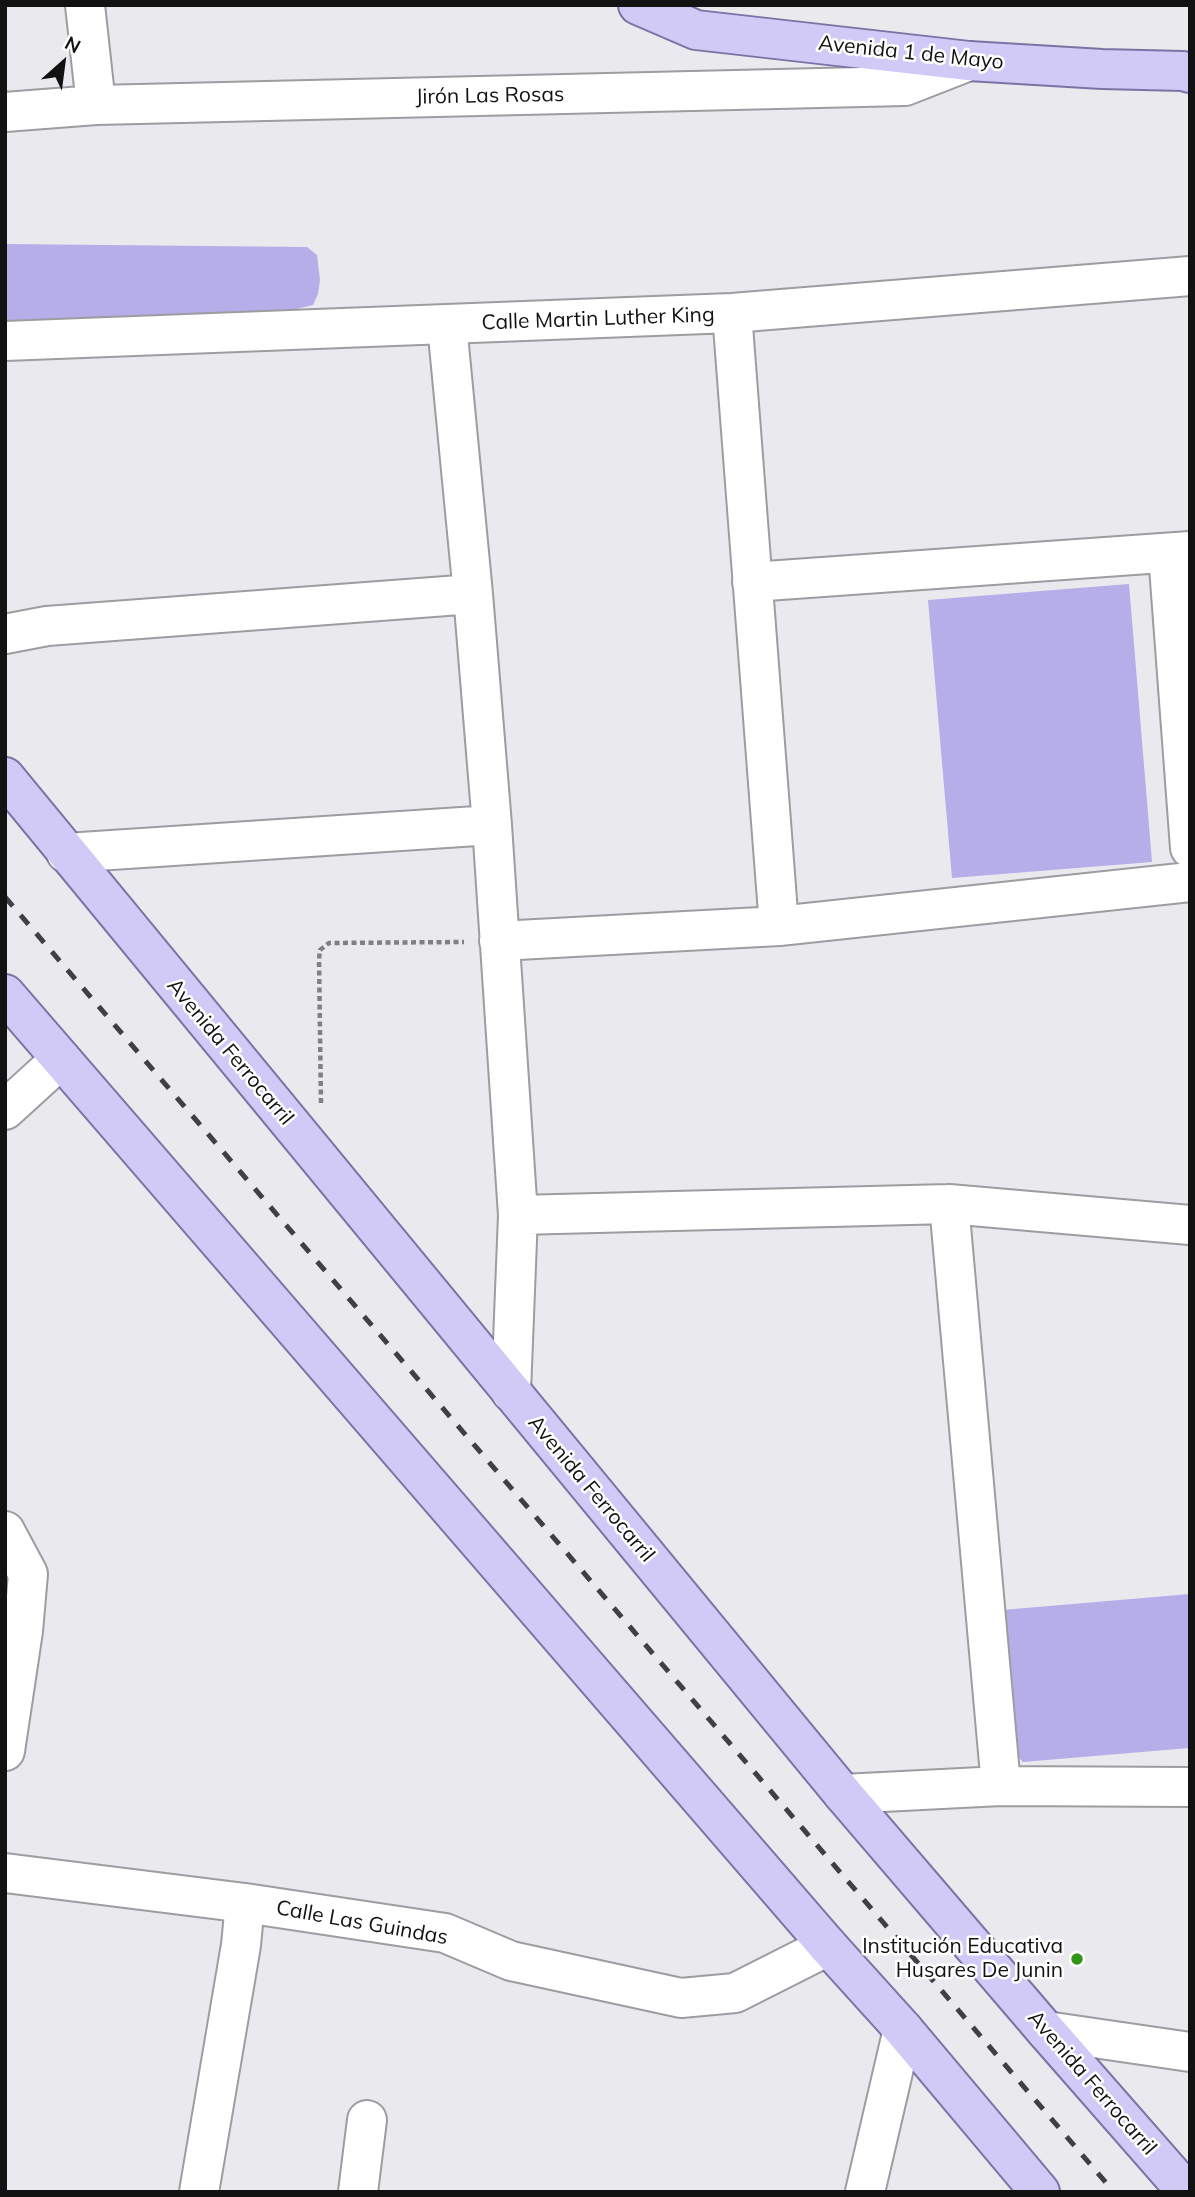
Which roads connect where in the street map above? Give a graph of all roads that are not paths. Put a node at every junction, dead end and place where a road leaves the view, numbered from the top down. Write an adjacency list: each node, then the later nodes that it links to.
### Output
1 (85, 5): 5 (street)
2 (638, 5): 3 (main road, Avenida 1 de Mayo)
3 (969, 61): 4 (main road, Avenida 1 de Mayo); 5 (street, Jirón Las Rosas)
4 (1190, 74)
5 (96, 105): 6 (street, Jirón Las Rosas)
6 (5, 111)
7 (1190, 276): 8 (street, Calle Martin Luther King)
8 (732, 313): 9 (street, Calle Martin Luther King); 12 (street)
9 (447, 325): 10 (street, Calle Martin Luther King); 13 (street)
10 (5, 341)
11 (1179, 552): 12 (street); 17 (street)
12 (752, 582): 20 (street)
13 (473, 594): 14 (street); 16 (street)
14 (5, 634)
15 (5, 777): 18 (main road, Avenida Ferrocarril)
16 (492, 825): 18 (street); 21 (street)
17 (1190, 848)
18 (66, 853): 28 (main road, Avenida Ferrocarril)
19 (1190, 882): 20 (street)
20 (779, 926): 21 (street)
21 (499, 941): 26 (street)
22 (5, 994): 23 (main road)
23 (61, 1059): 24 (street); 37 (main road)
24 (5, 1110)
25 (949, 1203): 26 (street); 27 (street); 32 (street)
26 (517, 1215): 28 (street)
27 (1190, 1225)
28 (511, 1392): 34 (main road, Avenida Ferrocarril)
29 (5, 1531): 30 (street)
30 (10, 1683): 31 (street)
31 (5, 1751)
32 (1001, 1786): 33 (street); 34 (street)
33 (1190, 1787)
34 (843, 1794): 39 (main road, Avenida Ferrocarril)
35 (5, 1873): 36 (street, Calle Las Guindas)
36 (244, 1903): 37 (street, Calle Las Guindas); 42 (street)
37 (828, 1946): 38 (main road)
38 (903, 2029): 44 (street); 45 (main road)
39 (1046, 2031): 40 (street); 46 (main road, Avenida Ferrocarril)
40 (1190, 2052)
41 (368, 2120): 43 (street)
42 (199, 2192)
43 (358, 2192)
44 (865, 2192)
45 (1040, 2192)
46 (1187, 2192)

